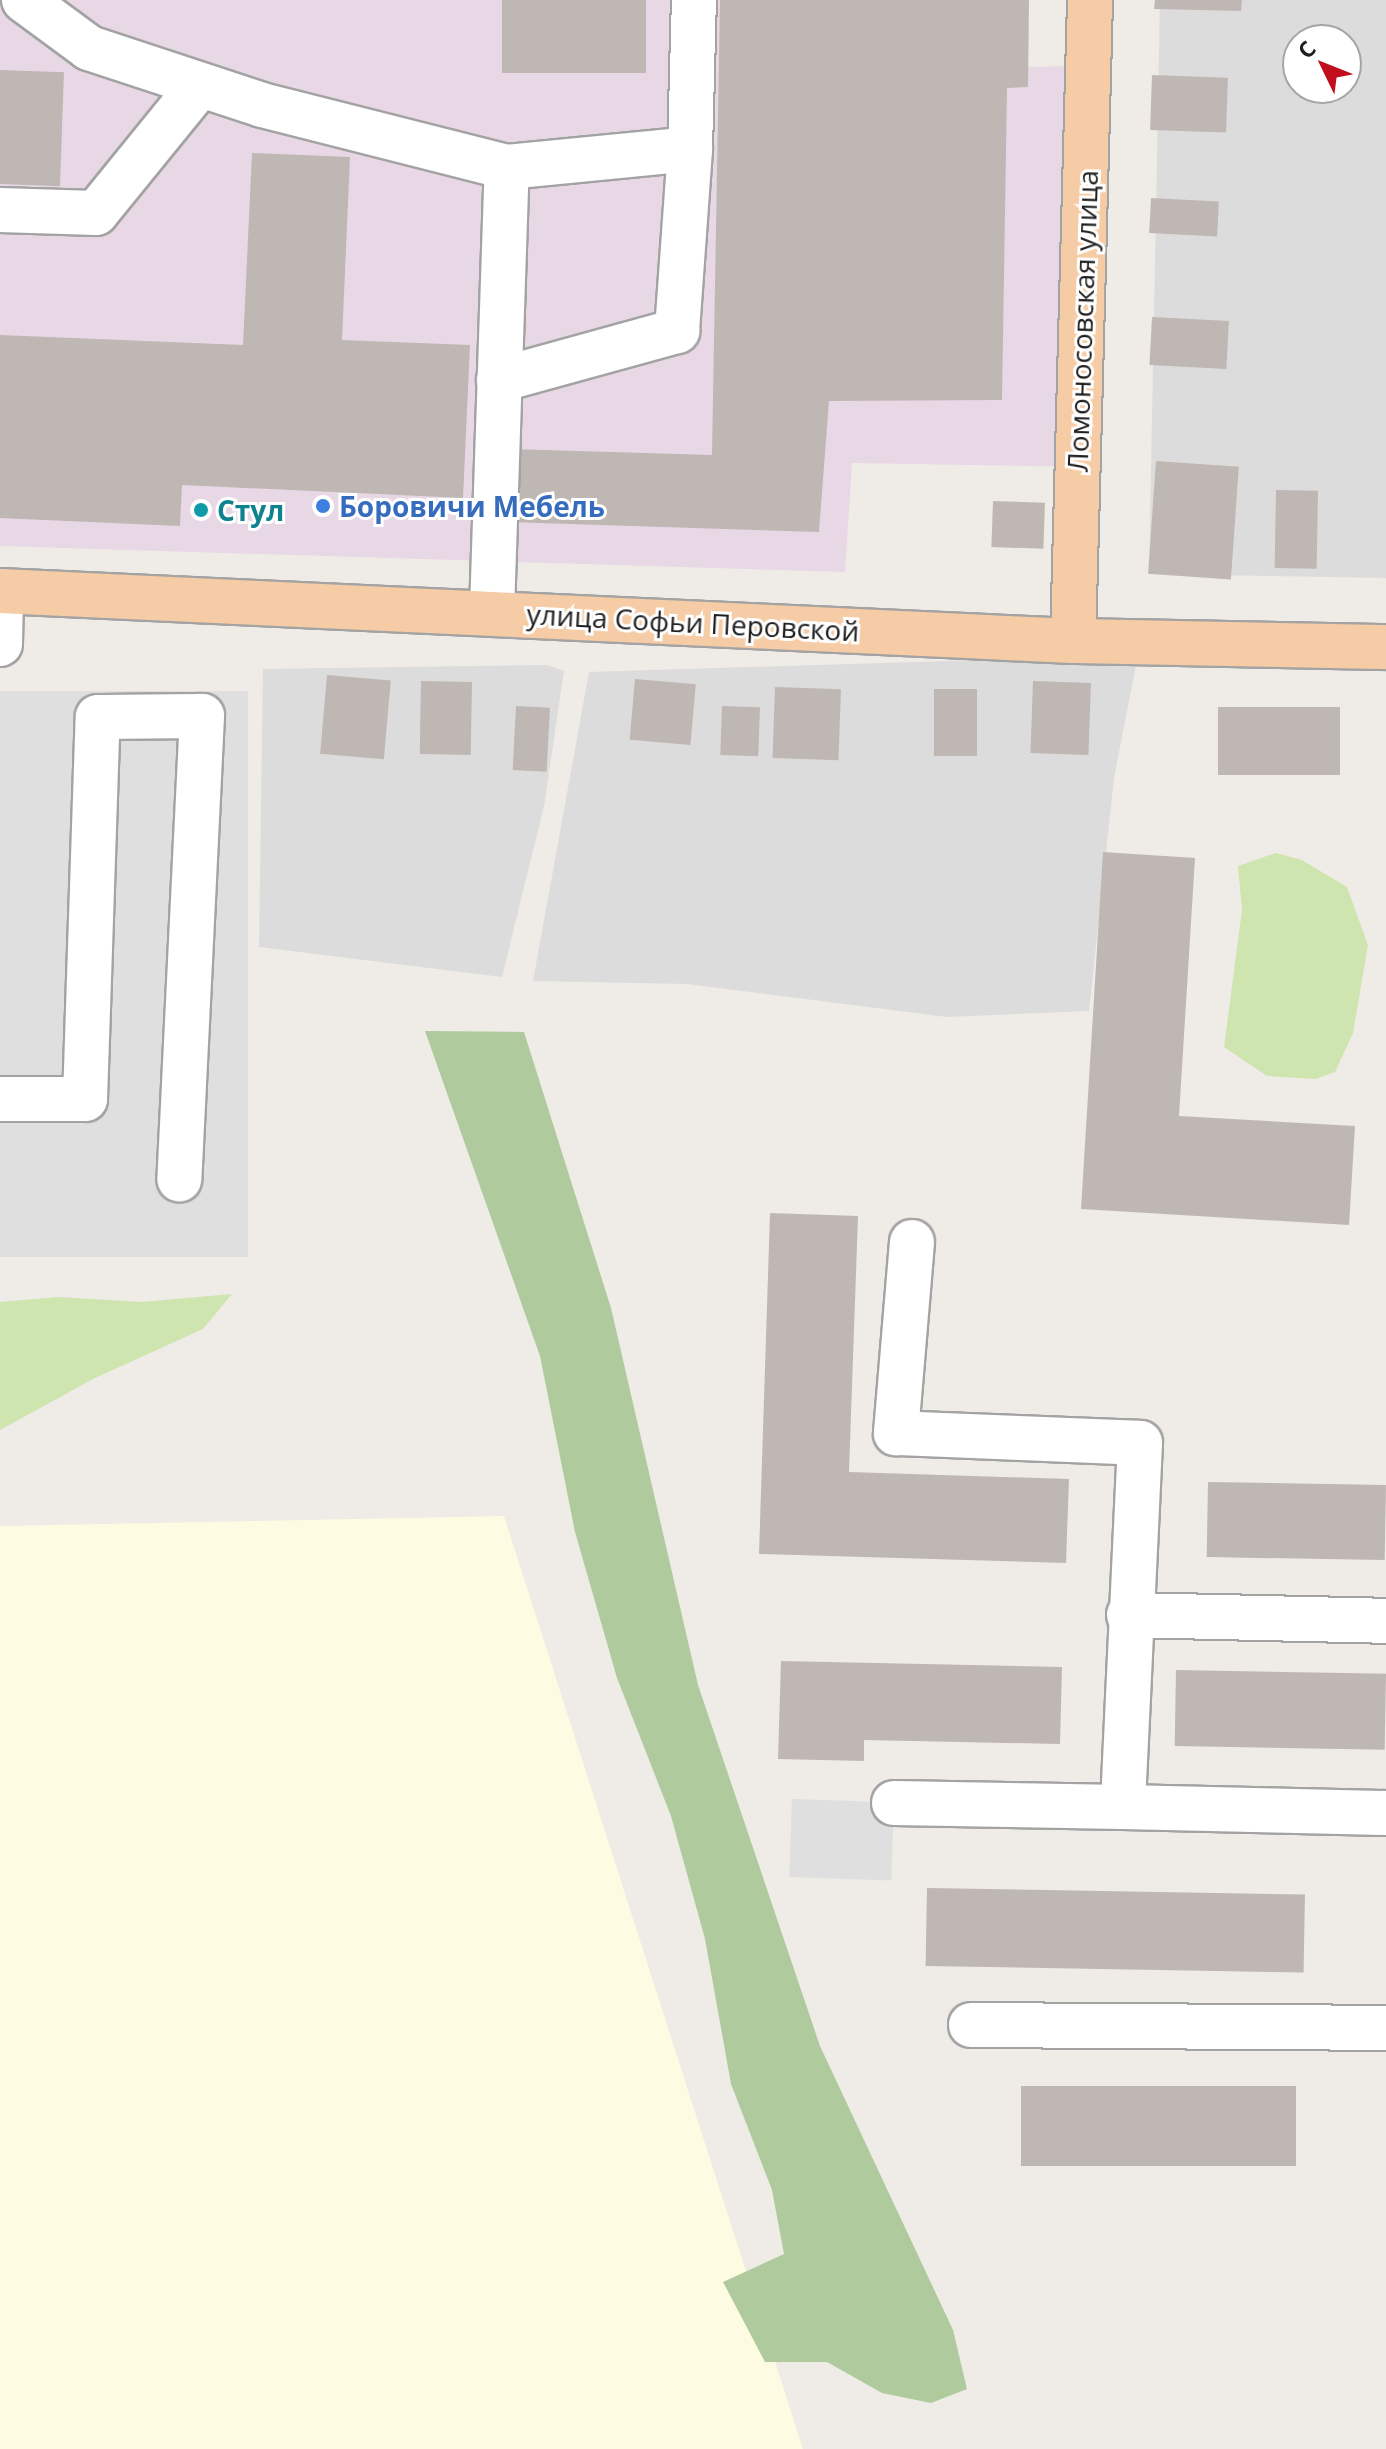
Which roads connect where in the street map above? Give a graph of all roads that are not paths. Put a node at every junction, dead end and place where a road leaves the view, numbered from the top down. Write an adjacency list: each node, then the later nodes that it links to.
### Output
1 (24, 0): 4 (lane)
2 (694, 0): 5 (lane)
3 (1090, 0): 11 (main road, Ломоносовская улица)
4 (200, 85): 6 (lane); 7 (lane)
5 (690, 149): 6 (lane); 8 (lane)
6 (507, 167): 8 (lane)
7 (0, 210)
8 (499, 380): 10 (lane)
9 (1, 591): 10 (main road, улица Софьи Перовской); 12 (lane)
10 (492, 611): 11 (main road, улица Софьи Перовской)
11 (1073, 641): 13 (main road, улица Софьи Перовской)
12 (0, 644)
13 (1386, 647)
14 (0, 1099): 15 (lane)
15 (179, 1179)
16 (912, 1242): 17 (lane)
17 (1129, 1615): 18 (lane); 20 (lane)
18 (1386, 1621)
19 (894, 1803): 20 (lane)
20 (1123, 1807): 21 (lane)
21 (1386, 1813)
22 (971, 2025): 23 (lane)
23 (1386, 2028)

